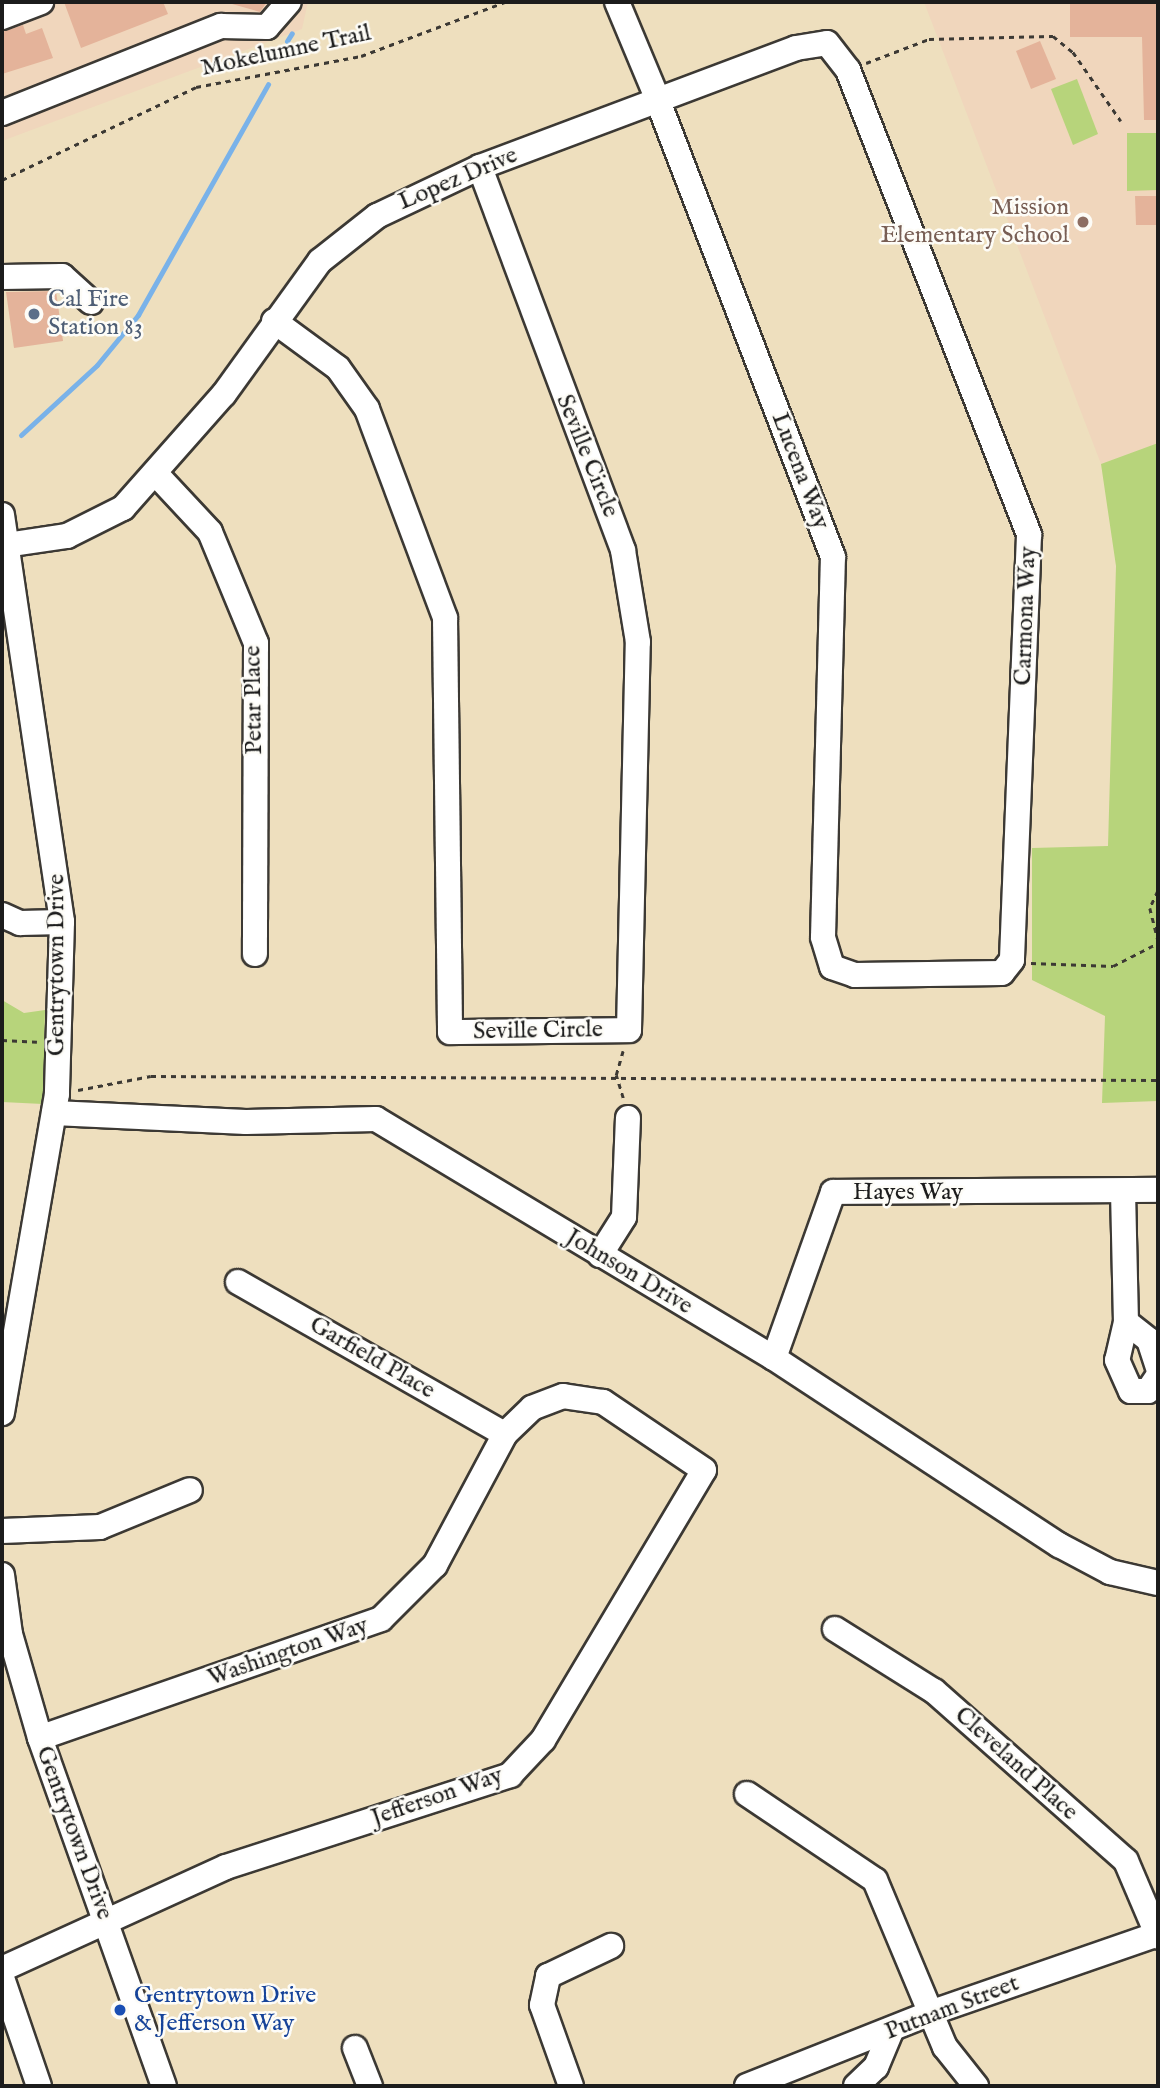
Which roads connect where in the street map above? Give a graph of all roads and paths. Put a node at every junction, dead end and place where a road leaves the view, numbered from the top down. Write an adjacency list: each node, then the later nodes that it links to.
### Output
1 (41, 2): 5 (street)
2 (289, 2): 9 (street)
3 (505, 2): 12 (path, Mokelumne Trail)
4 (617, 2): 8 (street, Lucena Way)
5 (2, 18)
6 (827, 43): 7 (street, Carmona Way); 8 (street, Lopez Drive)
7 (848, 70): 10 (path); 24 (street, Carmona Way)
8 (657, 100): 11 (street, Lopez Drive); 24 (street, Lucena Way)
9 (2, 113)
10 (1121, 121)
11 (480, 167): 15 (street, Lopez Drive); 25 (street, Seville Circle)
12 (2, 180)
13 (2, 277): 14 (street)
14 (91, 302)
15 (274, 321): 16 (street, Lopez Drive); 25 (street, Seville Circle)
16 (156, 474): 18 (street, Lopez Drive); 23 (street, Petar Place)
17 (2, 515): 18 (street, Gentrytown Drive)
18 (6, 545): 21 (street, Gentrytown Drive)
19 (1158, 891): 22 (path)
20 (2, 915): 21 (street)
21 (62, 922): 27 (street, Gentrytown Drive)
22 (1158, 942): 24 (path)
23 (255, 954)
24 (1012, 960)
25 (629, 1030): 28 (path)
26 (2, 1041): 27 (path)
27 (56, 1042): 30 (street, Gentrytown Drive)
28 (616, 1075): 29 (path); 30 (path); 31 (path)
29 (1158, 1080)
30 (56, 1104): 34 (street, Johnson Drive); 40 (street, Gentrytown Drive)
31 (628, 1118): 34 (street)
32 (1158, 1190): 33 (street, Hayes Way)
33 (1124, 1191): 36 (street); 37 (street, Hayes Way)
34 (600, 1255): 37 (street, Johnson Drive)
35 (238, 1282): 42 (street, Garfield Place)
36 (1126, 1322): 38 (street); 39 (street)
37 (774, 1358): 47 (street, Johnson Drive)
38 (1158, 1368)
39 (1158, 1376)
40 (4, 1385): 41 (street, Gentrytown Drive)
41 (2, 1413)
42 (505, 1434): 43 (street, Washington Way); 49 (street, Washington Way)
43 (704, 1470): 51 (street, Jefferson Way)
44 (190, 1490): 45 (street)
45 (2, 1531)
46 (2, 1576): 49 (street, Gentrytown Drive)
47 (1158, 1583)
48 (835, 1629): 52 (street, Cleveland Place)
49 (40, 1738): 51 (street, Gentrytown Drive)
50 (747, 1794): 56 (street)
51 (105, 1920): 54 (street, Jefferson Way); 60 (street, Gentrytown Drive)
52 (1158, 1935): 56 (street, Putnam Street)
53 (611, 1946): 62 (street)
54 (2, 1969)
55 (2, 1978): 59 (street)
56 (933, 2012): 57 (street, Putnam Street); 65 (street)
57 (892, 2029): 63 (street, Putnam Street); 64 (street)
58 (355, 2048): 61 (street)
59 (39, 2086)
60 (164, 2086)
61 (370, 2086)
62 (571, 2086)
63 (747, 2086)
64 (856, 2086)
65 (976, 2086)

